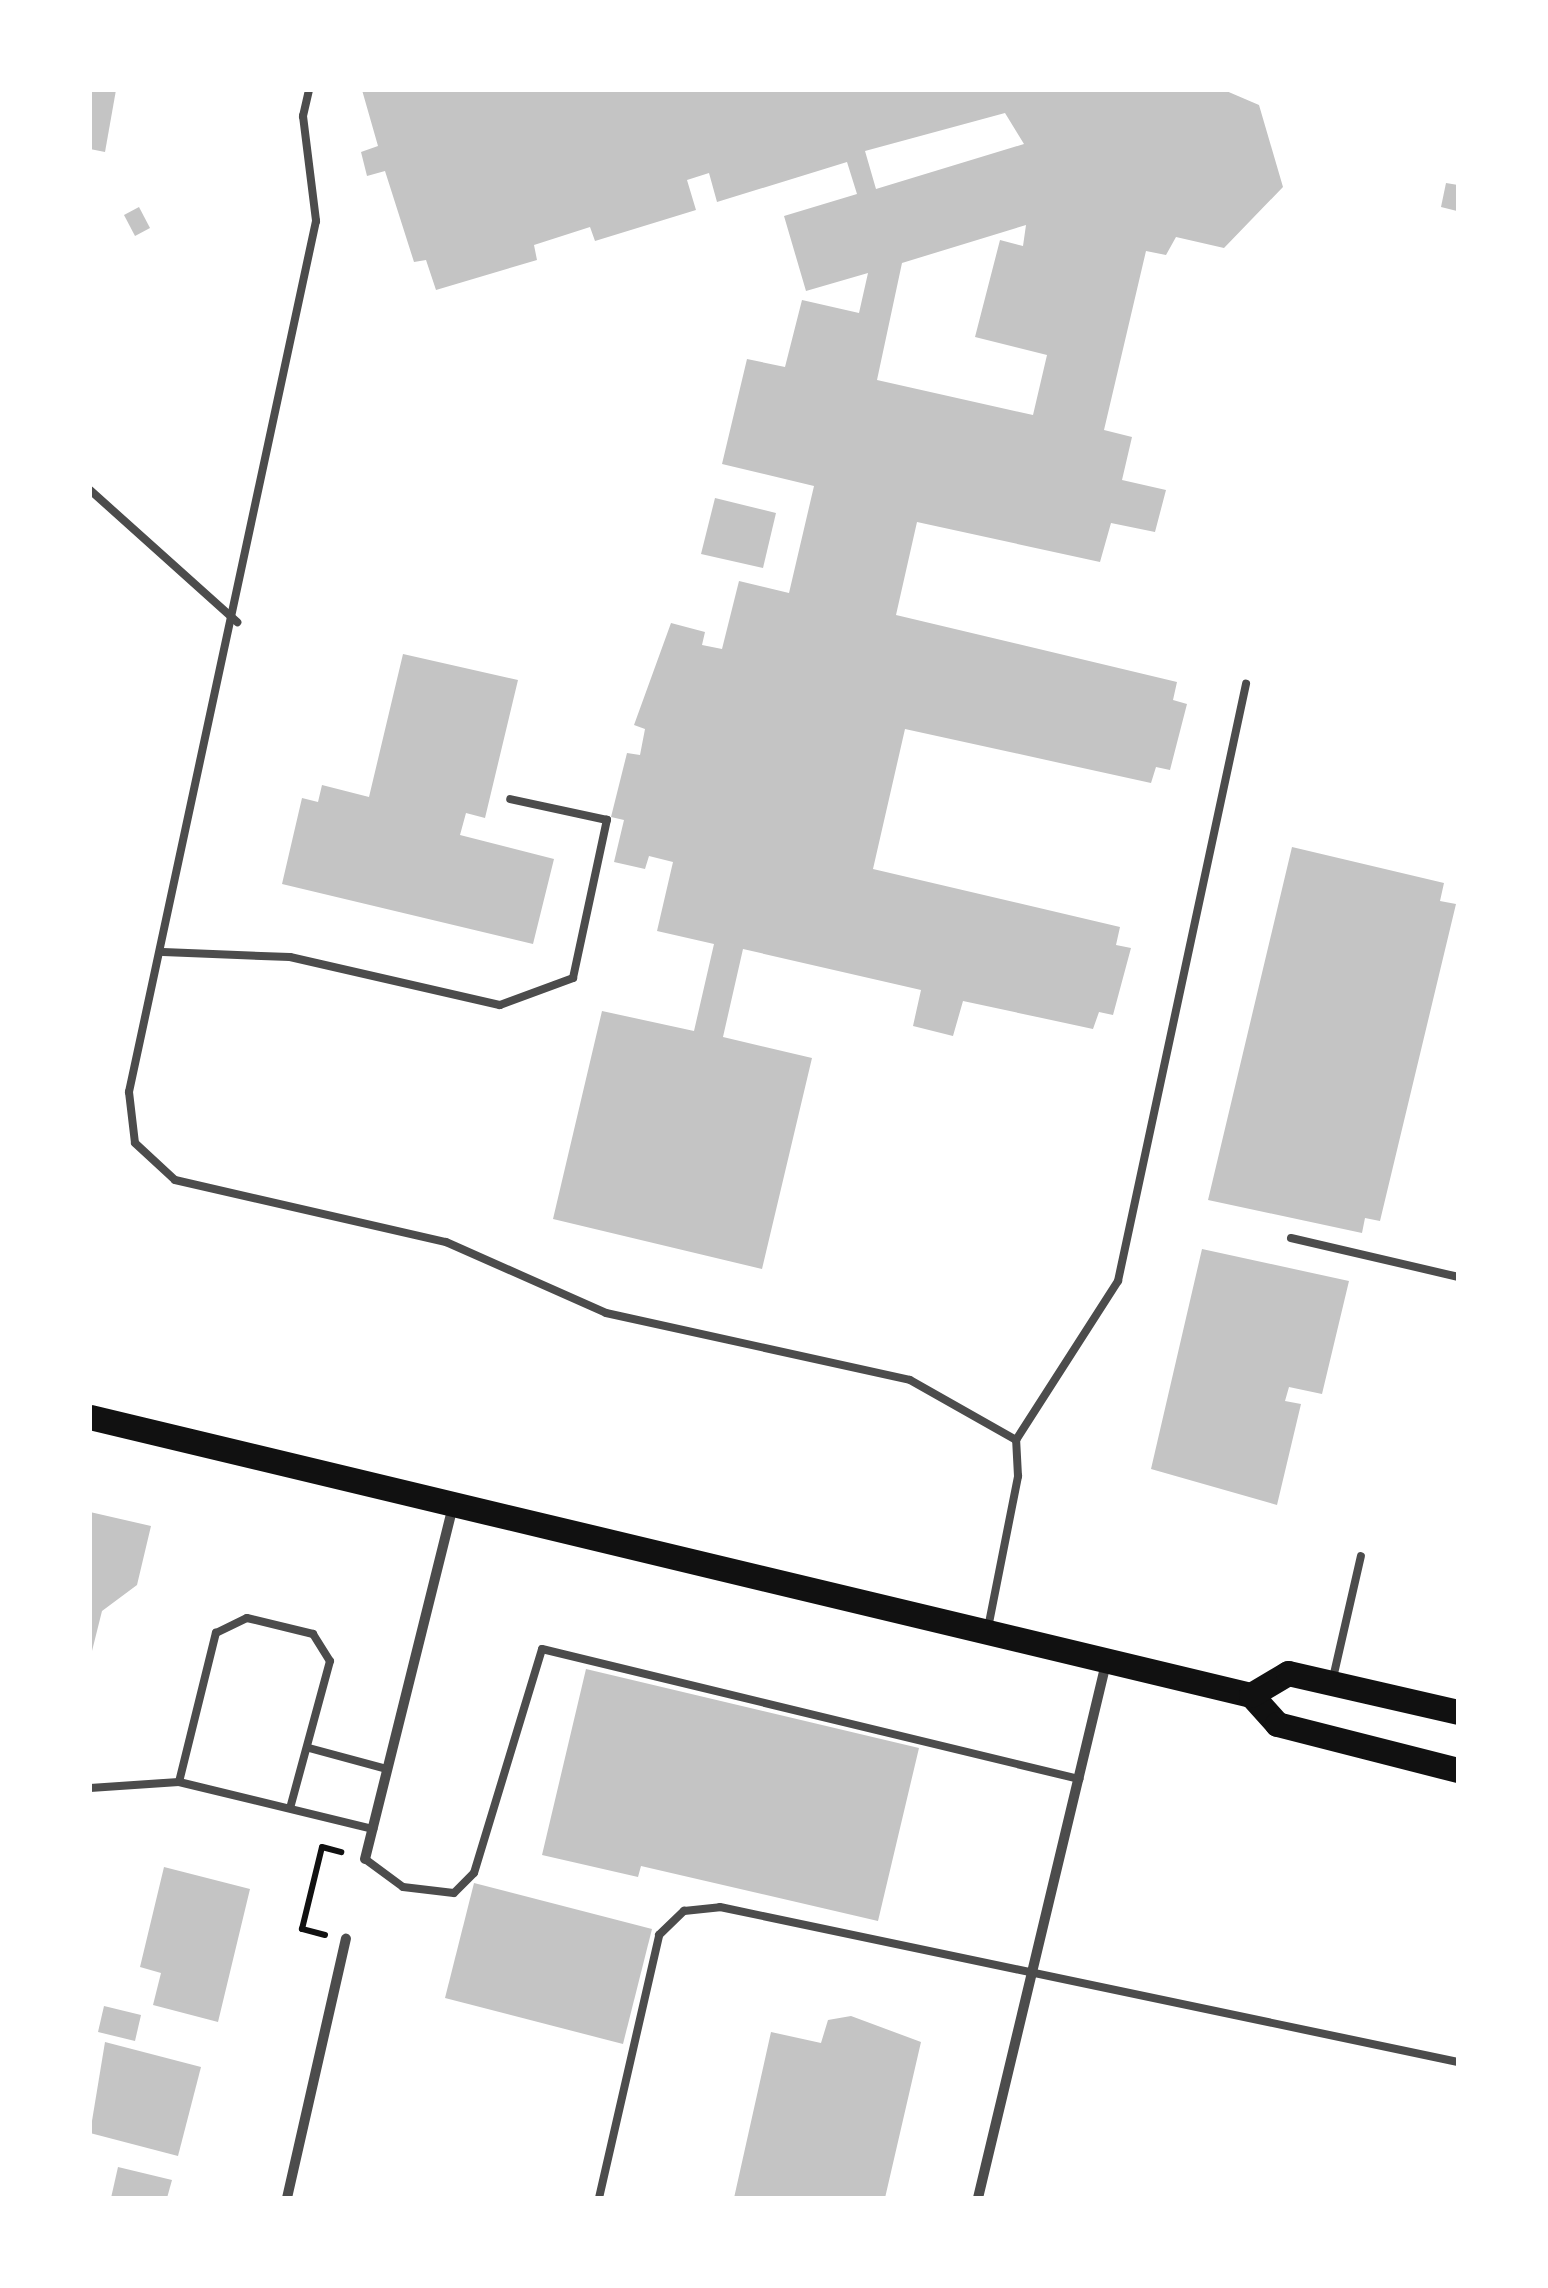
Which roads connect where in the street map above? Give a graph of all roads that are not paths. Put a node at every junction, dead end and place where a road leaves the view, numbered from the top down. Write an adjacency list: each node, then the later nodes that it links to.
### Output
1 (308, 90): 3 (lane)
2 (90, 490): 3 (lane)
3 (236, 622): 6 (lane)
4 (1246, 684): 10 (lane)
5 (510, 799): 6 (lane)
6 (163, 952): 10 (lane)
7 (1291, 1238): 8 (lane)
8 (1458, 1277)
9 (90, 1417): 11 (main road)
10 (1016, 1440): 13 (lane)
11 (454, 1503): 13 (main road); 19 (street)
12 (1361, 1556): 15 (lane)
13 (987, 1632): 14 (main road)
14 (1106, 1662): 16 (main road); 21 (street)
15 (1332, 1682): 16 (main road); 17 (main road)
16 (1251, 1695): 20 (main road)
17 (1458, 1712)
18 (310, 1748): 19 (lane); 22 (lane); 24 (lane)
19 (386, 1769): 25 (street)
20 (1458, 1770)
21 (1079, 1779): 26 (lane); 28 (street)
22 (179, 1782): 23 (lane); 24 (lane)
23 (90, 1788)
24 (290, 1808): 25 (lane)
25 (372, 1830): 26 (street)
26 (365, 1859)
27 (346, 1940): 30 (street)
28 (1032, 1976): 29 (lane); 31 (lane); 32 (street)
29 (1458, 2062)
30 (287, 2198)
31 (598, 2198)
32 (978, 2198)

